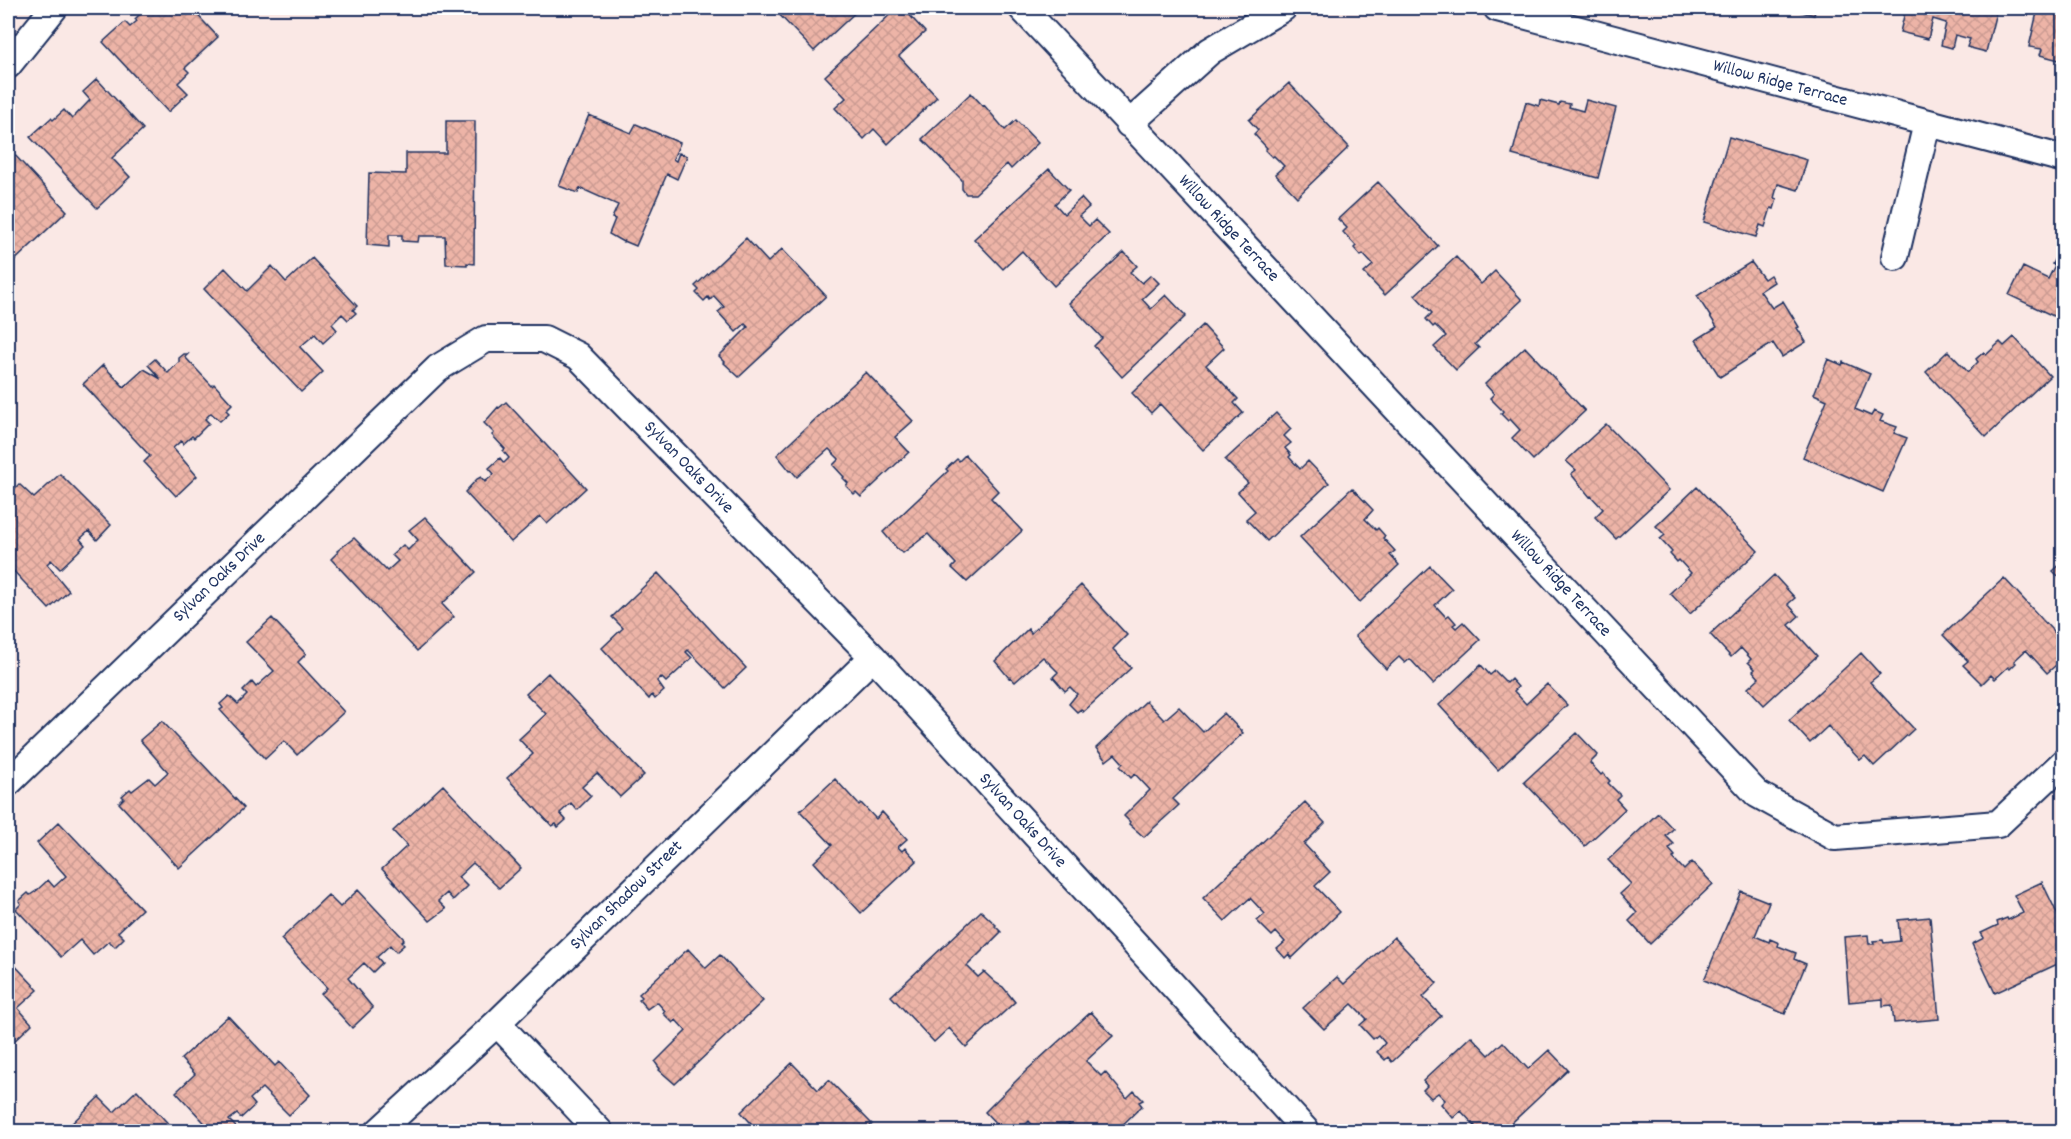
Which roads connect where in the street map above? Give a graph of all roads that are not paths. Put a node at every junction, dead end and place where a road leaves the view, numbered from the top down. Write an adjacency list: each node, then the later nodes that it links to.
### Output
1 (54, 8): 5 (street)
2 (1022, 8): 7 (street, Willow Ridge Terrace)
3 (1283, 8): 7 (street)
4 (1497, 8): 6 (street, Willow Ridge Terrace)
5 (8, 65)
6 (1927, 123): 8 (street, Willow Ridge Terrace); 9 (street)
7 (1129, 124): 11 (street, Willow Ridge Terrace)
8 (2064, 159)
9 (1895, 257)
10 (873, 657): 12 (street, Sylvan Oaks Drive); 13 (street, Sylvan Shadow Street); 16 (street, Sylvan Oaks Drive)
11 (2064, 762)
12 (8, 783)
13 (497, 1023): 14 (street, Sylvan Shadow Street); 15 (street)
14 (378, 1131)
15 (600, 1131)
16 (1307, 1131)

